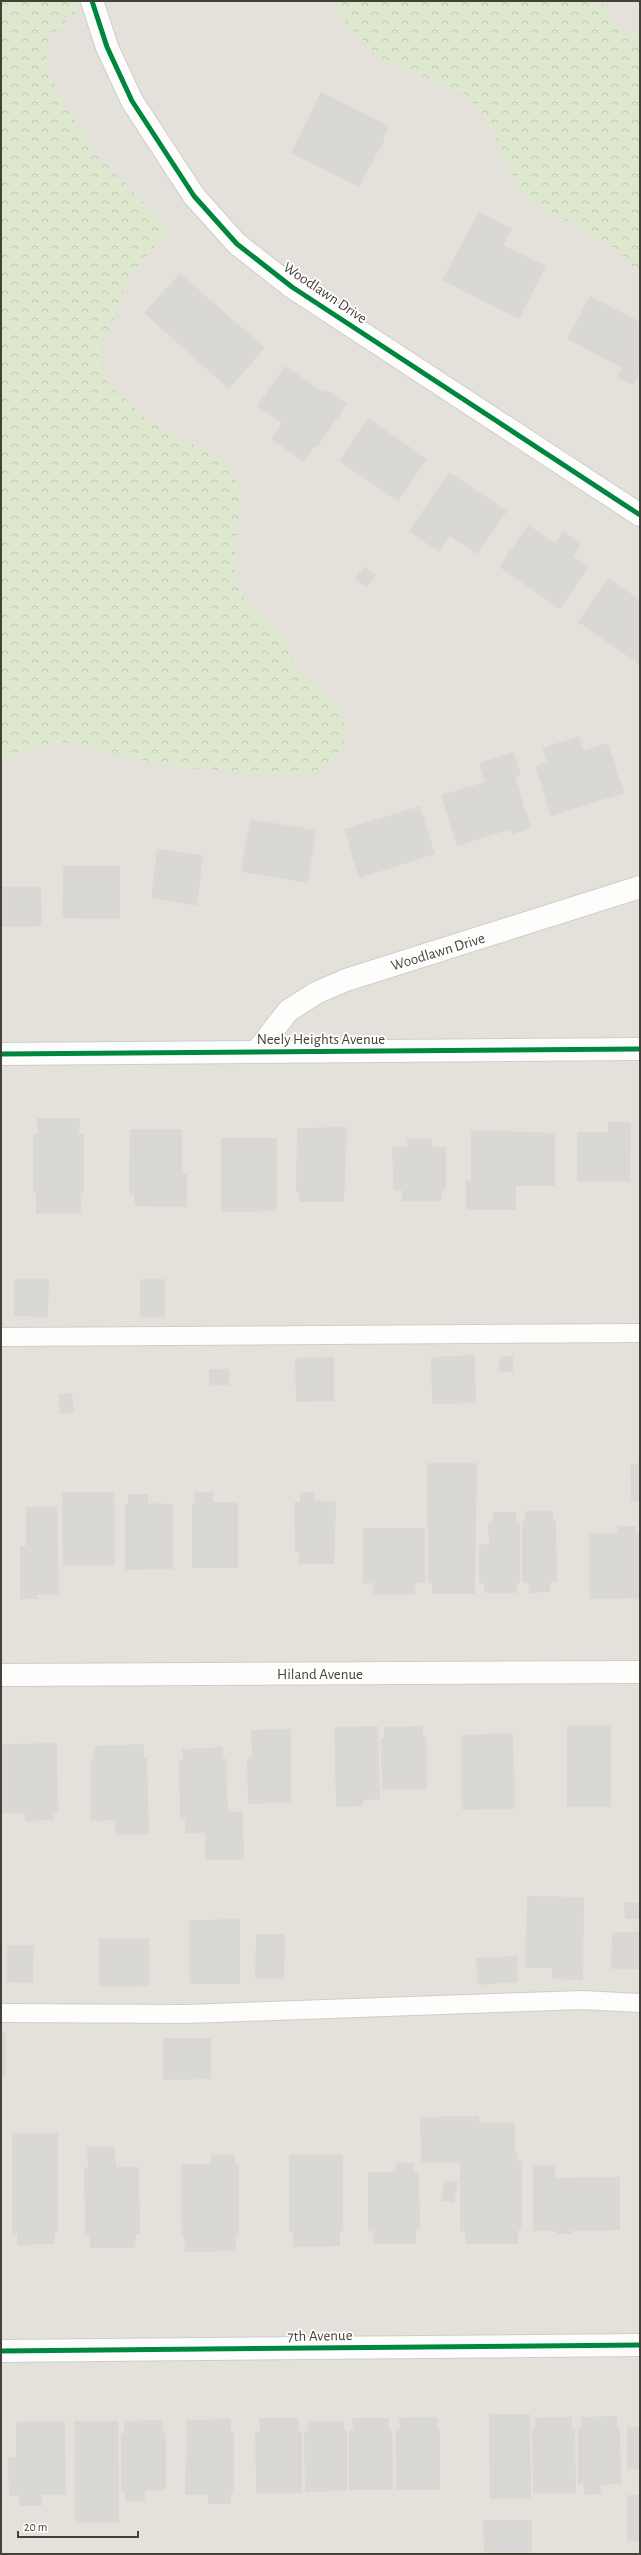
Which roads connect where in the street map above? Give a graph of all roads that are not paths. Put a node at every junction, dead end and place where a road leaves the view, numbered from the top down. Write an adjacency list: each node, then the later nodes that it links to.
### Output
1 (92, 1): 2 (street, Woodlawn Drive)
2 (640, 515)
3 (640, 887): 5 (street, Woodlawn Drive)
4 (640, 1049): 5 (street, Neely Heights Avenue)
5 (258, 1051): 6 (street, Neely Heights Avenue)
6 (1, 1054)
7 (640, 1333): 8 (lane)
8 (1, 1338)
9 (640, 1672): 10 (street, Hiland Avenue)
10 (1, 1675)
11 (640, 2003): 12 (lane)
12 (1, 2013)
13 (640, 2345): 14 (street, 7th Avenue)
14 (1, 2351)

